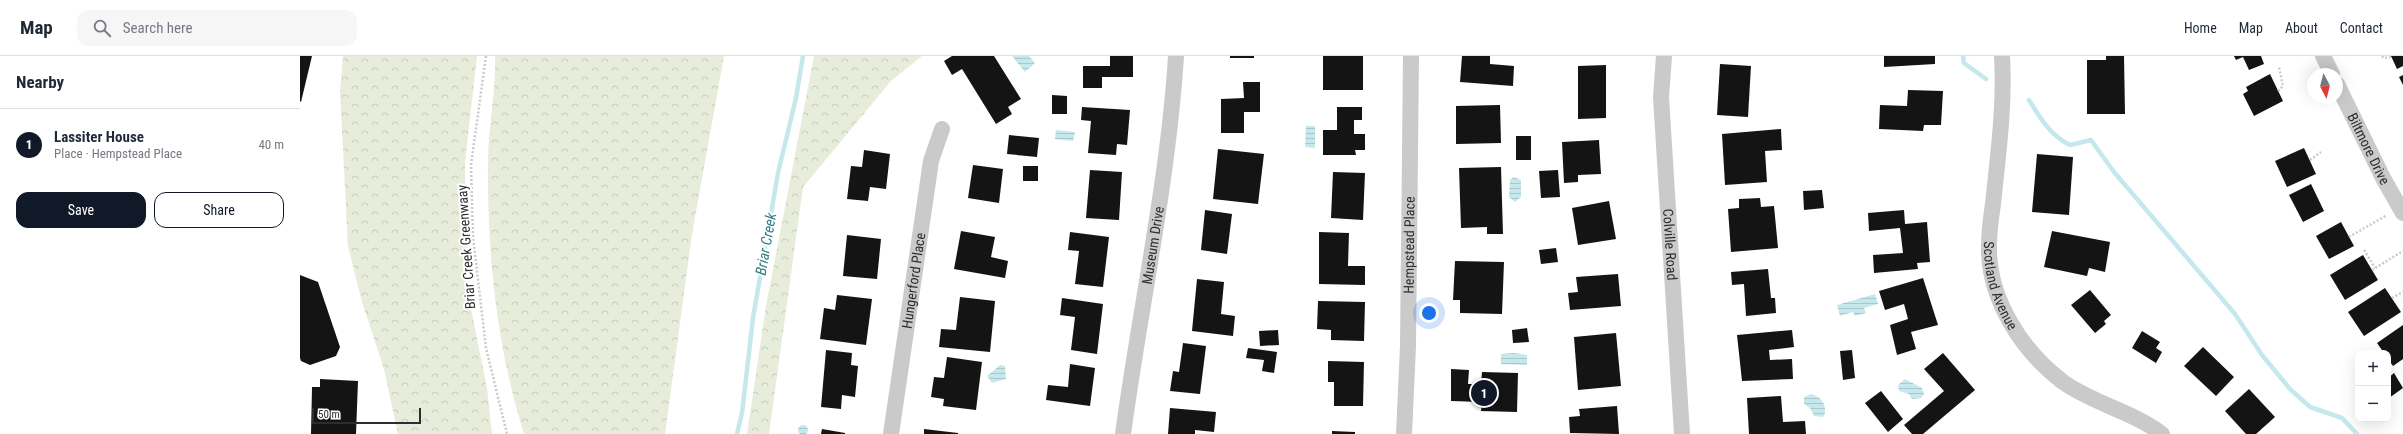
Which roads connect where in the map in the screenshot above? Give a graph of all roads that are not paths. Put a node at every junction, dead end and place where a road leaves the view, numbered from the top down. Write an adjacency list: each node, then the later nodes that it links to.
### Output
1 (1176, 56): 11 (street, Museum Drive)
2 (1411, 56): 12 (street, Hempstead Place)
3 (1664, 56): 13 (street, Colville Road)
4 (2002, 56): 14 (street, Scotland Avenue)
5 (2324, 56): 6 (street)
6 (2329, 68)
7 (2343, 96): 9 (street, Biltmore Drive)
8 (942, 129): 10 (street, Hungerford Place)
9 (2395, 214)
10 (891, 434)
11 (1123, 434)
12 (1404, 434)
13 (1682, 434)
14 (2162, 434)

